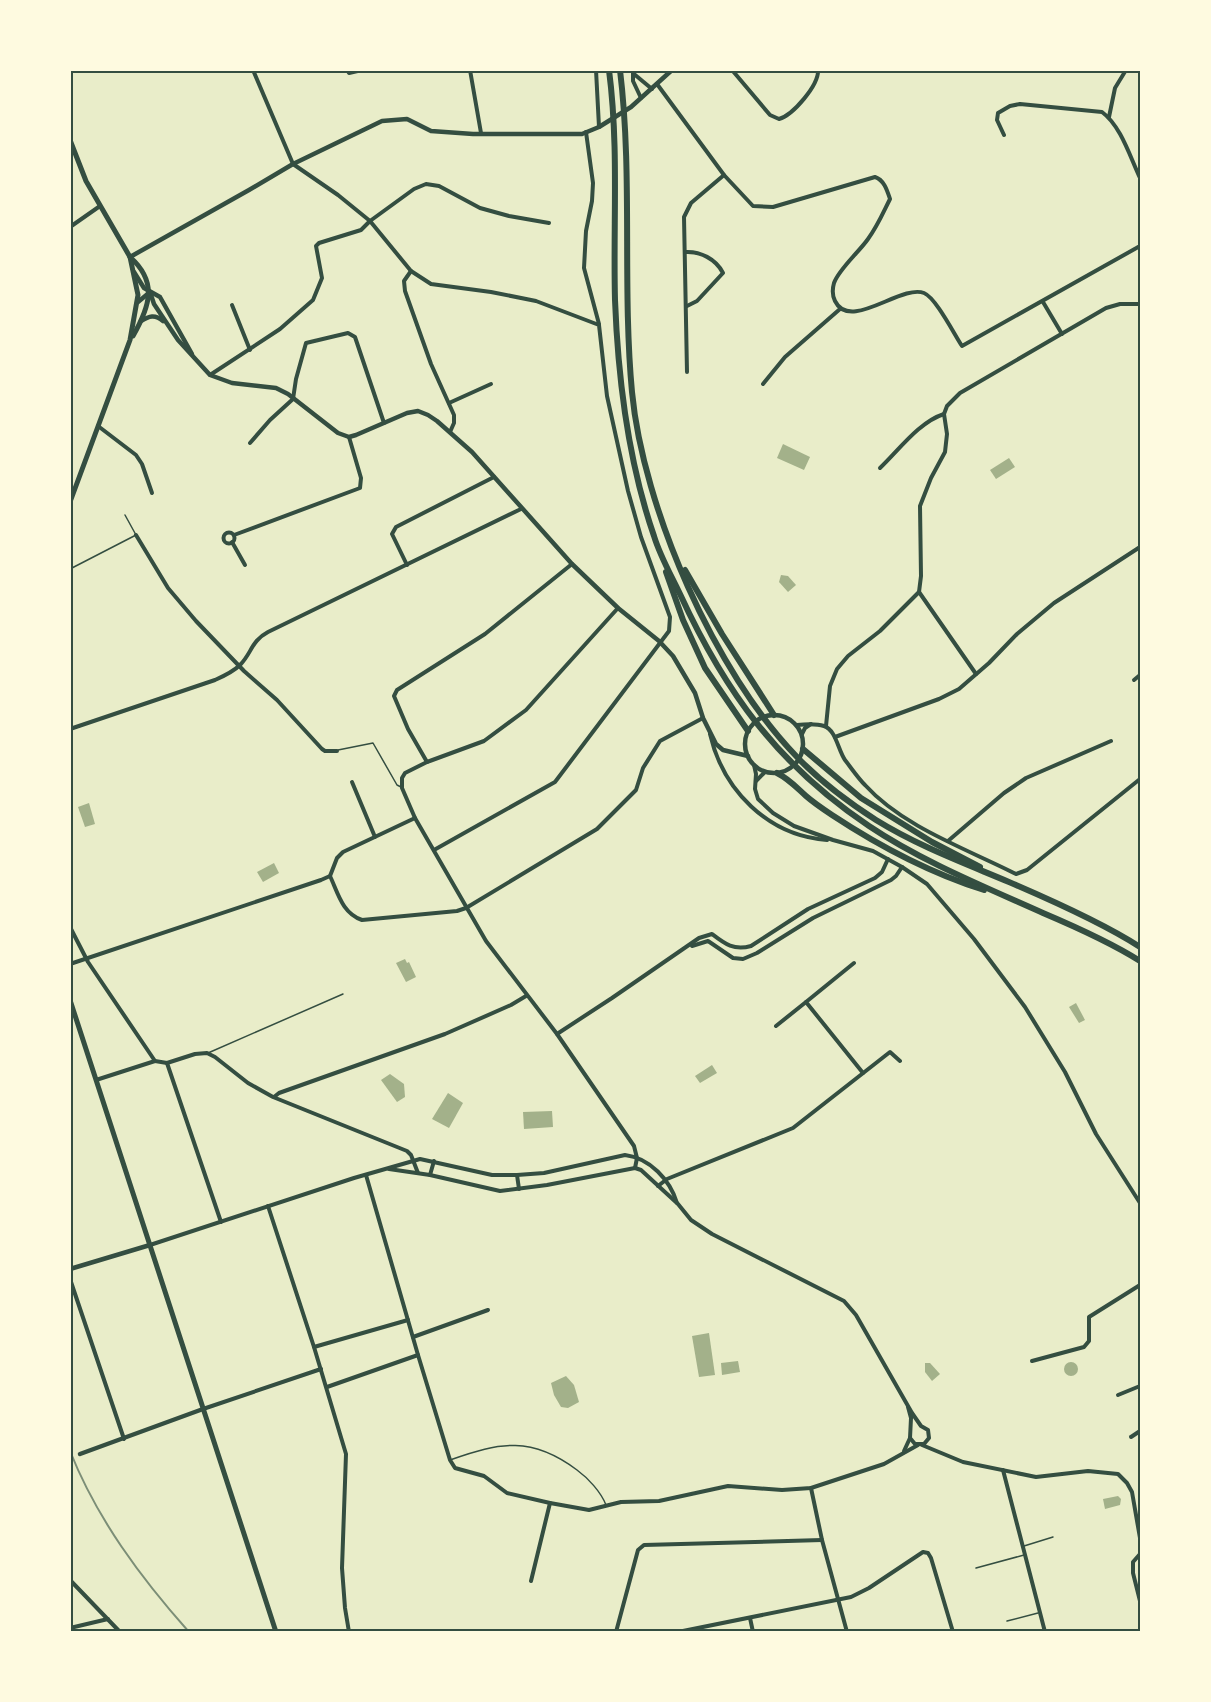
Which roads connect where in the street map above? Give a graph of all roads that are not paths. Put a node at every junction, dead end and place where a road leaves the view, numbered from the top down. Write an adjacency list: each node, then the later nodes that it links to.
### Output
1 (253, 70): 22 (street)
2 (347, 70): 3 (street)
3 (362, 70)
4 (470, 70): 19 (street)
5 (596, 70): 17 (street)
6 (609, 70): 69 (highway)
7 (620, 70): 66 (highway)
8 (672, 70): 13 (street)
9 (732, 70): 10 (street)
10 (818, 70)
11 (1126, 70): 16 (street)
12 (633, 72): 14 (street); 15 (street)
13 (657, 84): 14 (street); 23 (street)
14 (652, 89): 15 (street)
15 (642, 99): 17 (street)
16 (1109, 117): 20 (street); 24 (street)
17 (599, 127): 18 (street)
18 (586, 132): 19 (street); 42 (street)
19 (481, 133): 22 (street)
20 (1004, 135)
21 (70, 140): 25 (main road)
22 (293, 164): 26 (street); 31 (street)
23 (724, 175): 30 (street); 40 (street)
24 (1140, 178)
25 (100, 206): 28 (street); 31 (main road)
26 (370, 221): 27 (street); 32 (street); 46 (street)
27 (549, 223)
28 (70, 227)
29 (1140, 246): 36 (street)
30 (685, 252): 39 (street); 39 (street)
31 (130, 257): 33 (main road); 34 (main road)
32 (411, 271): 42 (street); 53 (street)
33 (134, 272): 34 (street); 35 (main road)
34 (150, 292): 35 (street); 41 (main road); 43 (street); 47 (street)
35 (138, 302): 45 (main road)
36 (1043, 302): 40 (street); 44 (street)
37 (1140, 304): 44 (street)
38 (232, 305): 46 (street)
39 (687, 306): 48 (street)
40 (840, 309): 51 (street)
41 (139, 323): 43 (street); 45 (main road)
42 (599, 325): 78 (street)
43 (168, 326): 47 (street)
44 (1062, 334): 54 (street)
45 (130, 340): 56 (main road)
46 (250, 350): 49 (street)
47 (195, 359): 49 (street)
48 (687, 372)
49 (210, 375): 52 (street)
50 (491, 384): 53 (street)
51 (763, 384)
52 (293, 399): 55 (street); 58 (street); 59 (street)
53 (449, 403): 57 (street)
54 (944, 414): 60 (street); 76 (street)
55 (384, 423): 57 (street); 58 (street)
56 (98, 426): 62 (street); 63 (main road)
57 (450, 432): 61 (street)
58 (348, 437): 68 (street)
59 (250, 443)
60 (880, 468)
61 (494, 477): 64 (street); 74 (street)
62 (152, 492)
63 (70, 502)
64 (521, 508): 72 (street); 74 (street)
65 (125, 515): 67 (lane)
66 (666, 533): 83 (highway); 115 (highway)
67 (136, 535): 75 (lane); 79 (street)
68 (234, 535): 70 (street); 70 (street)
69 (654, 537): 89 (highway); 116 (highway)
70 (232, 542): 73 (street)
71 (1140, 547): 80 (street)
72 (572, 564): 77 (street); 99 (street)
73 (245, 565)
74 (408, 565): 79 (street)
75 (70, 568)
76 (919, 592): 80 (street); 87 (street)
77 (618, 608): 78 (street); 99 (street)
78 (659, 641): 84 (street); 111 (street)
79 (240, 666): 88 (street); 96 (street)
80 (976, 674): 92 (street)
81 (1140, 675): 82 (street)
82 (1134, 680)
83 (774, 715): 86 (street); 89 (street)
84 (703, 718): 90 (street); 117 (street)
85 (812, 724): 86 (street); 87 (street); 91 (street)
86 (796, 725): 91 (street)
87 (826, 726): 92 (street)
88 (70, 729)
89 (748, 731): 94 (street)
90 (709, 733): 97 (street); 109 (street)
91 (802, 734): 95 (street)
92 (835, 737): 110 (street)
93 (1111, 741): 110 (street)
94 (745, 745): 97 (street); 98 (street)
95 (803, 749): 102 (street); 115 (highway)
96 (337, 751): 106 (lane)
97 (734, 752): 98 (street)
98 (748, 756): 100 (street)
99 (427, 762): 106 (street)
100 (754, 765): 101 (street); 105 (street)
101 (765, 772): 102 (street); 105 (street)
102 (777, 773): 116 (highway)
103 (1140, 779): 110 (street)
104 (352, 782): 108 (street)
105 (755, 782): 109 (street)
106 (402, 788): 107 (street)
107 (415, 818): 108 (street); 111 (street)
108 (375, 837): 114 (street)
109 (832, 840): 112 (street)
110 (948, 840)
111 (434, 850): 117 (street)
112 (888, 859): 113 (street); 118 (street)
113 (902, 867): 119 (street); 152 (street)
114 (330, 876): 117 (street); 123 (street)
115 (1010, 882): 121 (highway)
116 (1007, 897): 124 (highway)
117 (466, 908): 128 (street)
118 (808, 909): 119 (street); 122 (street)
119 (813, 918): 122 (street)
120 (70, 927): 123 (street)
121 (1140, 947)
122 (686, 948): 132 (street)
123 (87, 959): 126 (street); 134 (street)
124 (1140, 961)
125 (854, 963): 130 (street)
126 (70, 964)
127 (343, 994): 133 (lane)
128 (526, 996): 132 (street); 139 (street)
129 (70, 1000): 138 (main road)
130 (806, 1002): 131 (street); 137 (street)
131 (776, 1026)
132 (557, 1034): 140 (street)
133 (207, 1053): 136 (street); 139 (street)
134 (155, 1061): 136 (street); 138 (street)
135 (900, 1061): 137 (street)
136 (167, 1063): 155 (street)
137 (863, 1073): 149 (street)
138 (96, 1080): 156 (main road)
139 (273, 1097): 141 (street)
140 (638, 1158): 143 (street); 148 (street); 149 (street)
141 (413, 1161): 142 (street); 144 (street); 145 (street)
142 (434, 1161): 147 (street); 148 (street)
143 (635, 1168): 150 (street); 151 (street)
144 (389, 1169): 145 (street); 146 (street)
145 (418, 1173): 147 (street)
146 (366, 1175): 154 (street); 161 (street)
147 (430, 1175): 151 (street)
148 (518, 1175): 151 (street)
149 (664, 1180): 150 (street); 153 (street)
150 (658, 1186): 153 (street)
151 (519, 1189)
152 (1140, 1203)
153 (678, 1204): 171 (street)
154 (268, 1206): 155 (street); 163 (street)
155 (221, 1222): 156 (street)
156 (150, 1245): 157 (street); 170 (main road)
157 (70, 1269)
158 (70, 1279): 176 (street)
159 (1140, 1286): 165 (street)
160 (488, 1310): 162 (street)
161 (408, 1320): 162 (street); 163 (street)
162 (413, 1337): 164 (street)
163 (314, 1347): 166 (street)
164 (418, 1355): 168 (street); 183 (street)
165 (1032, 1361)
166 (321, 1369): 168 (street); 170 (street)
167 (1140, 1386): 169 (street)
168 (327, 1387): 206 (street)
169 (1118, 1395)
170 (203, 1409): 176 (street); 205 (main road)
171 (913, 1417): 172 (street); 173 (street)
172 (921, 1426): 173 (street); 178 (street)
173 (912, 1430): 177 (street)
174 (1140, 1431): 175 (street)
175 (1131, 1437)
176 (124, 1438): 181 (street)
177 (910, 1438): 179 (street); 182 (street)
178 (928, 1440): 179 (street); 180 (street)
179 (920, 1445): 180 (street); 182 (street)
180 (934, 1449): 184 (street)
181 (80, 1454)
182 (902, 1455): 185 (street)
183 (450, 1460): 186 (street); 187 (lane)
184 (1003, 1470): 189 (street); 191 (street)
185 (811, 1488): 187 (street); 190 (street)
186 (550, 1503): 187 (street); 196 (street)
187 (606, 1506)
188 (1053, 1537): 191 (lane)
189 (1140, 1538)
190 (822, 1540): 197 (street); 207 (street)
191 (1023, 1546): 193 (street)
192 (1140, 1554): 198 (street)
193 (1025, 1555): 194 (lane); 199 (street)
194 (976, 1568)
195 (70, 1580): 201 (street)
196 (531, 1581)
197 (840, 1601): 200 (street); 210 (street); 211 (street)
198 (1140, 1601)
199 (1039, 1612): 202 (lane); 212 (street)
200 (750, 1618): 208 (street); 209 (street)
201 (108, 1619): 203 (street); 204 (street)
202 (1007, 1621)
203 (70, 1628)
204 (120, 1632)
205 (276, 1632)
206 (349, 1632)
207 (616, 1632)
208 (678, 1632)
209 (753, 1632)
210 (847, 1632)
211 (953, 1632)
212 (1045, 1632)

